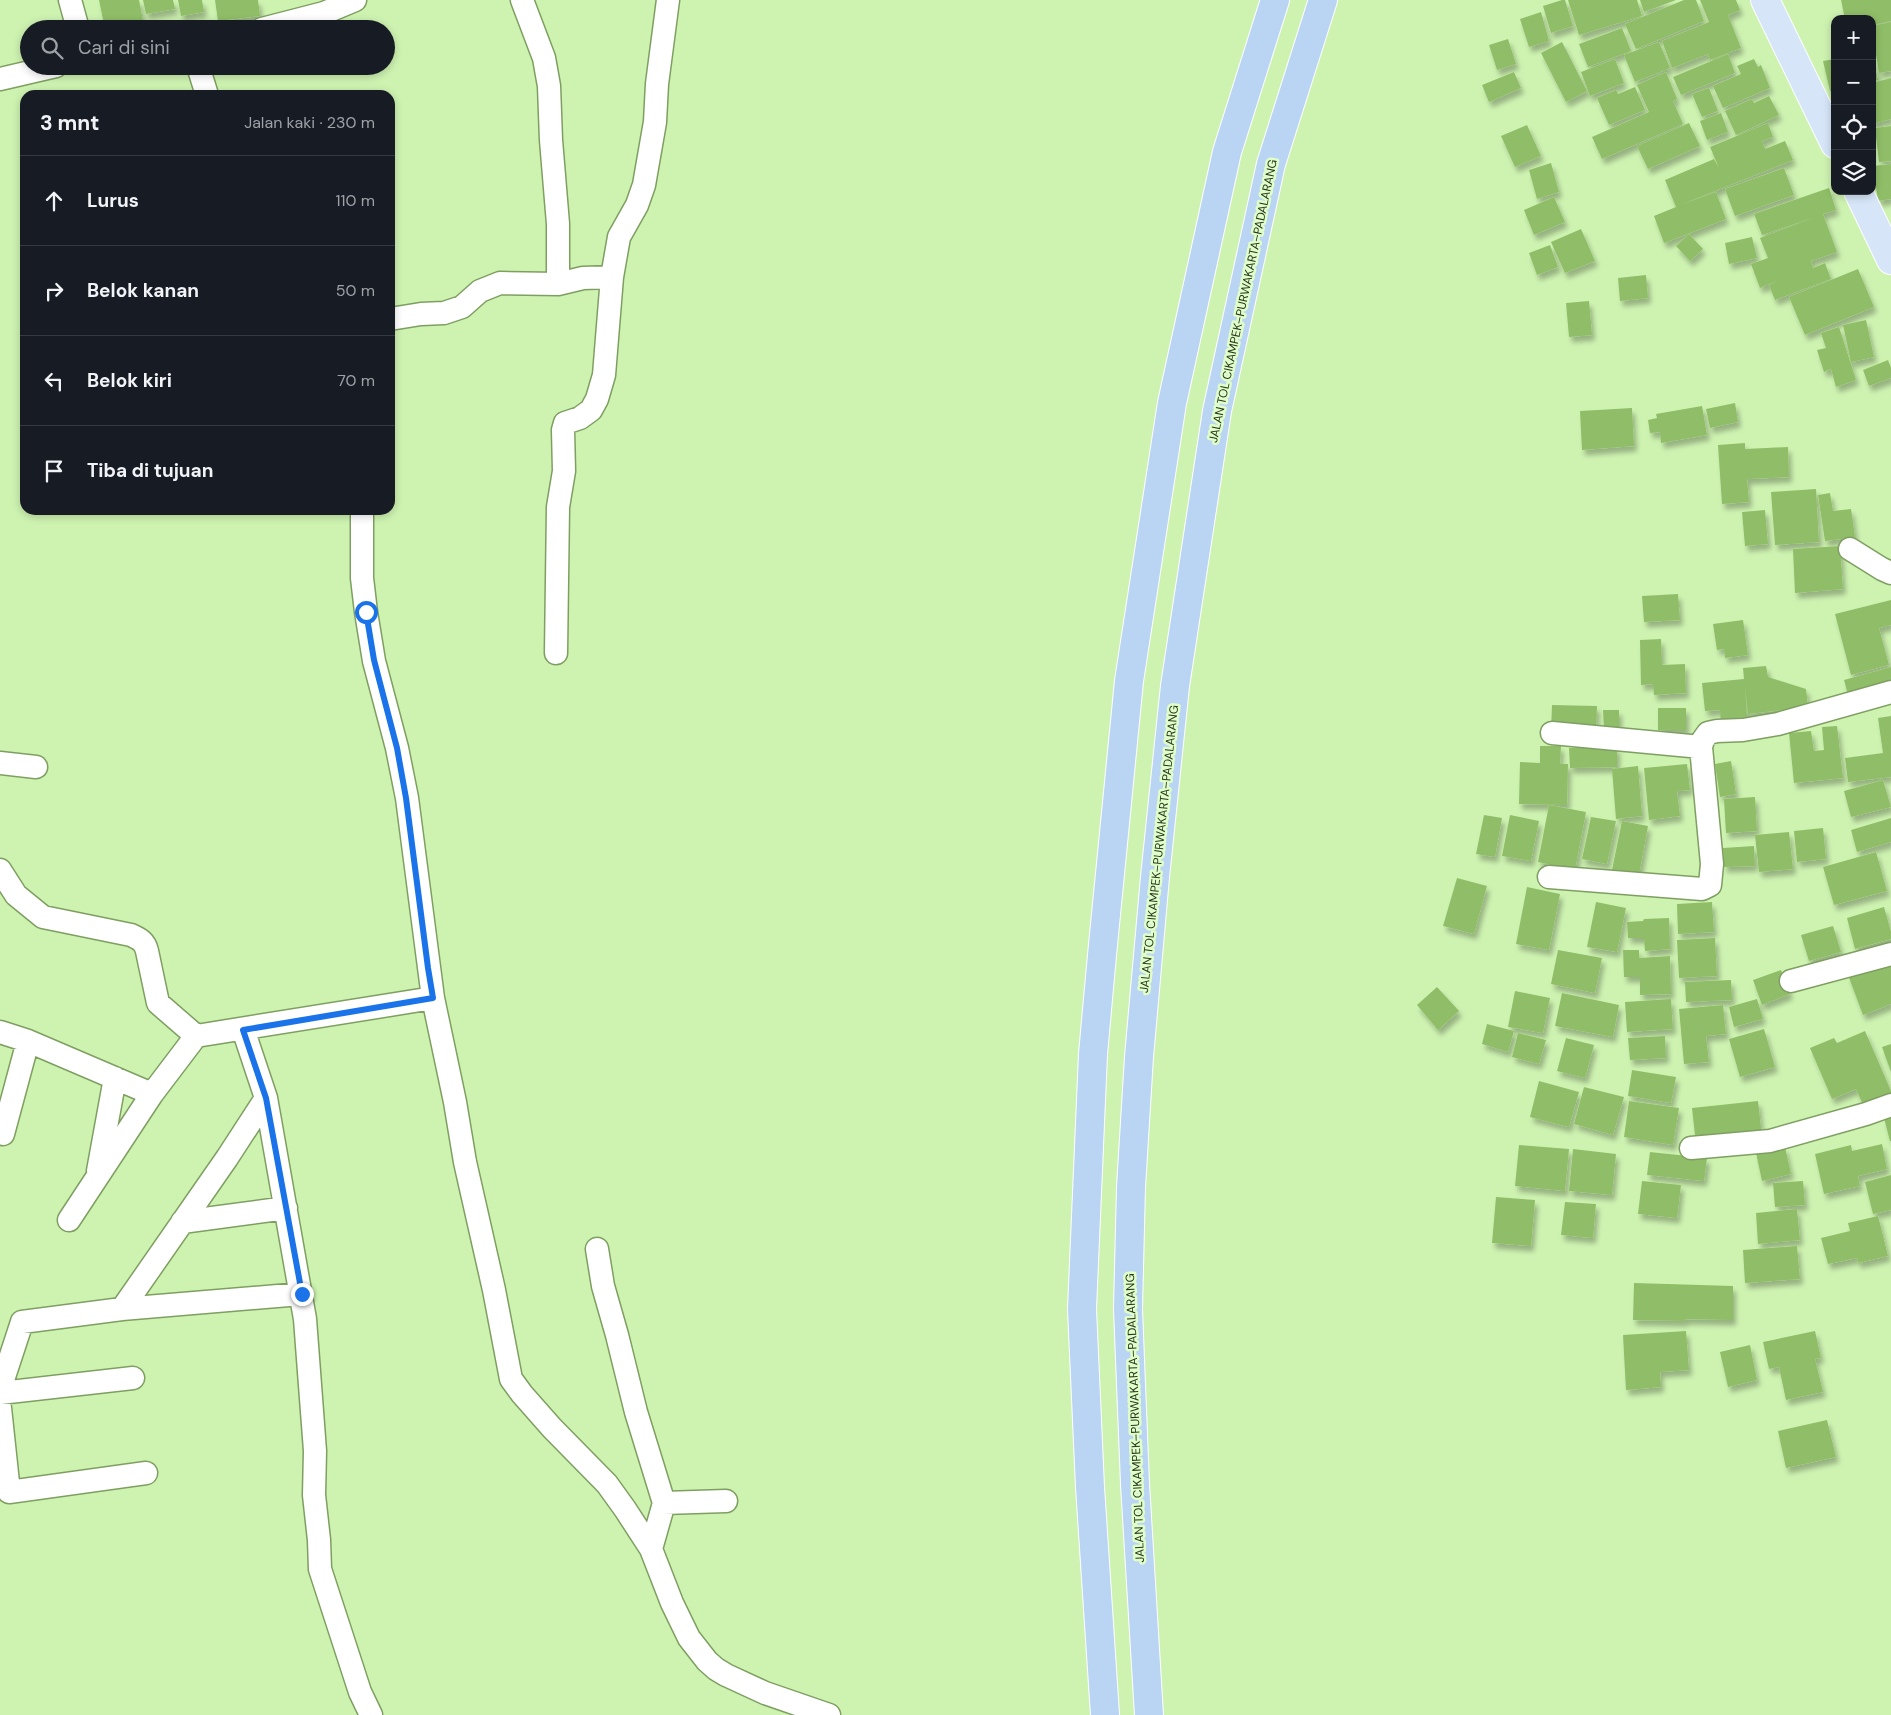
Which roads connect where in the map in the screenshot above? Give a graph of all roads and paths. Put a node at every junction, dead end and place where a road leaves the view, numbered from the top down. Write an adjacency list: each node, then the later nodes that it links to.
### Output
1 (70, 0): 8 (street)
2 (355, 0): 9 (street)
3 (522, 0): 18 (street)
4 (668, 0): 17 (street)
5 (1275, 0): 61 (highway)
6 (1323, 0): 62 (highway, JALAN TOL CIKAMPEK–PURWAKARTA–PADALARANG)
7 (1764, 0): 14 (main road)
8 (76, 20)
9 (297, 20)
10 (20, 74): 12 (street)
11 (201, 75): 13 (street)
12 (0, 79)
13 (205, 90)
14 (1831, 136)
15 (1860, 195): 16 (main road)
16 (1891, 260)
17 (612, 278): 18 (street); 23 (street)
18 (558, 284): 19 (street)
19 (395, 318)
20 (362, 515): 33 (street)
21 (1850, 549): 22 (street)
22 (1891, 572)
23 (556, 653)
24 (1891, 692): 26 (street)
25 (1552, 733): 26 (street)
26 (1701, 747): 29 (street)
27 (0, 763): 28 (street)
28 (36, 767)
29 (1549, 877)
30 (3, 885): 36 (street)
31 (1891, 954): 32 (street)
32 (1791, 980)
33 (433, 998): 34 (street); 58 (street)
34 (243, 1030): 36 (street); 40 (street)
35 (0, 1032): 37 (street)
36 (196, 1036): 39 (street)
37 (28, 1041): 38 (street); 42 (street)
38 (115, 1078): 39 (street); 44 (street)
39 (152, 1094): 44 (street)
40 (266, 1098): 45 (street); 47 (street)
41 (1891, 1105): 43 (street)
42 (3, 1134)
43 (1691, 1148)
44 (96, 1179): 46 (street)
45 (286, 1208): 47 (street); 49 (street)
46 (69, 1220)
47 (182, 1222): 50 (street)
48 (597, 1250): 57 (street)
49 (302, 1294): 50 (street); 59 (street)
50 (122, 1309): 52 (street)
51 (133, 1378): 53 (street)
52 (0, 1389)
53 (0, 1393)
54 (0, 1408): 55 (street)
55 (146, 1473)
56 (726, 1500): 57 (street)
57 (664, 1503): 58 (street)
58 (651, 1549): 60 (street)
59 (372, 1715)
60 (829, 1715)
61 (1105, 1715)
62 (1149, 1715)

